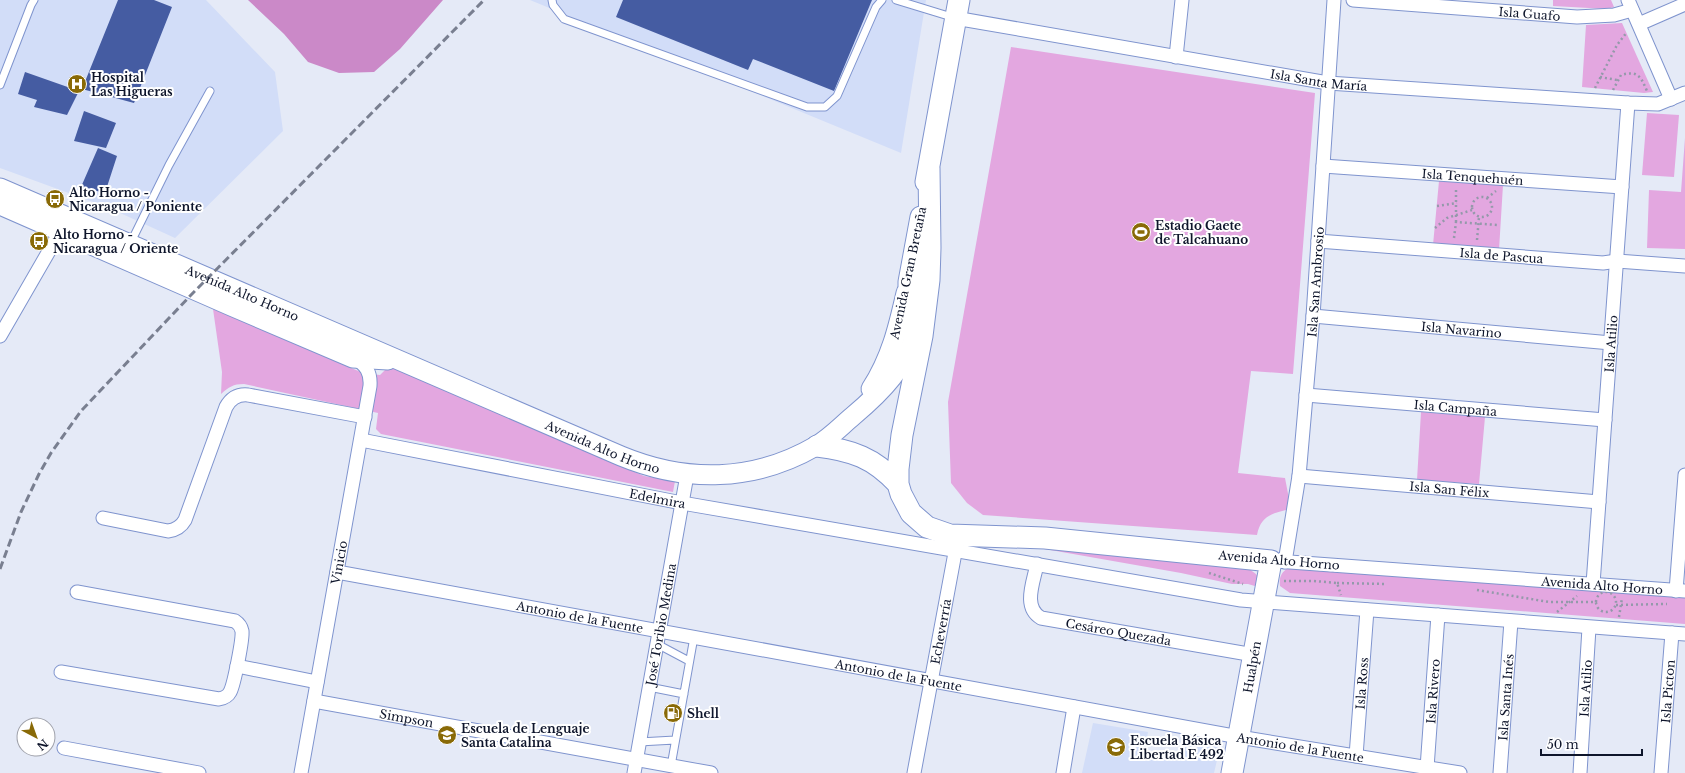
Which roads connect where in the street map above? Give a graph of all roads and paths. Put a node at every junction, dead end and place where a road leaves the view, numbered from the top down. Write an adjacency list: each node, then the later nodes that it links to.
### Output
1 (34, 0): 17 (lane)
2 (552, 0): 3 (lane)
3 (882, 0)
4 (896, 0): 10 (lane)
5 (1182, 0): 12 (street)
6 (1334, 0): 16 (street, Isla San Ambrosio)
7 (1353, 0): 9 (street, Isla Guafo)
8 (1685, 4): 11 (street)
9 (1630, 5): 11 (street)
10 (957, 9): 12 (street, Isla Santa María); 25 (main road, Avenida Gran Bretaña)
11 (1634, 27): 14 (path); 20 (street)
12 (1176, 56): 16 (street, Isla Santa María)
13 (1621, 75): 23 (path)
14 (1600, 77): 15 (path); 21 (path)
15 (1617, 80)
16 (1328, 83): 21 (street, Isla Santa María); 24 (street, Isla San Ambrosio)
17 (0, 85)
18 (210, 91): 40 (lane)
19 (1685, 93): 20 (street, Isla Santa María)
20 (1671, 99): 23 (street, Isla Santa María)
21 (1589, 101): 22 (street, Isla Santa María)
22 (1628, 103): 23 (street, Isla Santa María); 27 (street, Isla Atilio)
23 (1653, 104)
24 (1323, 166): 26 (street, Isla Tenquehuén); 39 (street, Isla San Ambrosio)
25 (929, 168): 45 (main road, Avenida Gran Bretaña); 46 (main road, Avenida Gran Bretaña)
26 (1456, 175): 27 (street, Isla Tenquehuén); 29 (path)
27 (1622, 187): 43 (street, Isla Atilio)
28 (0, 188): 40 (main road, Avenida Alto Horno)
29 (1457, 203): 31 (path); 33 (path)
30 (0, 205): 38 (main road, Avenida Alto Horno)
31 (1437, 206)
32 (1472, 210): 33 (path); 34 (path); 34 (path)
33 (1456, 214): 35 (path); 37 (path)
34 (1479, 217): 42 (path)
35 (1456, 222): 36 (path); 41 (path)
36 (1498, 225)
37 (1435, 228)
38 (60, 232): 48 (street); 51 (main road, Avenida Alto Horno)
39 (1318, 241): 41 (street, Isla de Pascua); 47 (street, Isla San Ambrosio)
40 (130, 244): 52 (main road, Avenida Alto Horno)
41 (1452, 252): 42 (street, Isla de Pascua)
42 (1476, 253): 43 (street, Isla de Pascua)
43 (1617, 261): 44 (street, Isla de Pascua); 50 (street, Isla Atilio)
44 (1685, 266)
45 (909, 282): 49 (main road); 55 (main road, Avenida Gran Bretaña)
46 (926, 302): 49 (main road, Avenida Gran Bretaña); 53 (main road, Avenida Gran Bretaña)
47 (1312, 316): 50 (street, Isla Navarino); 54 (street, Isla San Ambrosio)
48 (2, 327)
49 (914, 341): 53 (main road, Avenida Gran Bretaña); 55 (main road, Avenida Gran Bretaña)
50 (1611, 343): 57 (street, Isla Atilio)
51 (353, 358): 52 (main road, Avenida Alto Horno); 56 (street, Vinicio)
52 (397, 360): 61 (main road, Avenida Alto Horno)
53 (916, 368): 63 (main road, Avenida Gran Bretaña)
54 (1306, 395): 57 (street, Isla Campaña); 62 (street, Isla San Ambrosio)
55 (853, 416): 59 (main road, Avenida Gran Bretaña)
56 (365, 417): 58 (street, Vinicio); 66 (street)
57 (1605, 420): 64 (street, Isla Atilio)
58 (361, 440): 65 (street, Edelmira); 70 (street, Vinicio)
59 (817, 446): 61 (main road, Avenida Alto Horno); 63 (main road)
60 (1685, 474): 77 (street)
61 (687, 475): 65 (street, José Toribio Medina)
62 (1299, 476): 64 (street, Isla San Félix); 68 (street, Isla San Ambrosio)
63 (898, 484): 67 (main road, Avenida Alto Horno)
64 (1599, 502): 74 (street, Isla Atilio)
65 (682, 503): 67 (street, Edelmira); 92 (street, José Toribio Medina)
66 (103, 518)
67 (956, 543): 68 (main road, Avenida Alto Horno); 69 (street, Avenida Alto Horno); 100 (street, Echeverría)
68 (1278, 561): 71 (main road, Hualpén); 74 (street, Avenida Alto Horno)
69 (1037, 564): 79 (street, Avenida Alto Horno); 96 (street, Cesáreo Quezada)
70 (337, 572): 92 (street, Antonio de la Fuente); 101 (street, Vinicio)
71 (1267, 582): 72 (path); 79 (main road, Hualpén)
72 (1337, 584): 73 (path); 85 (path)
73 (1390, 584)
74 (1593, 584): 75 (street, Avenida Alto Horno); 80 (path)
75 (1624, 587): 77 (street, Avenida Alto Horno); 84 (path)
76 (1471, 589): 80 (path)
77 (1681, 591)
78 (76, 592): 98 (street)
79 (1264, 602): 85 (street, Avenida Alto Horno); 96 (main road, Hualpén)
80 (1569, 602): 81 (path); 89 (path)
81 (1596, 602): 83 (path); 83 (path)
82 (1669, 604): 84 (path)
83 (1616, 605): 84 (path)
84 (1621, 605): 91 (path)
85 (1345, 609): 86 (street, Avenida Alto Horno)
86 (1367, 610): 87 (street, Avenida Alto Horno); 110 (street, Isla Ross)
87 (1438, 615): 88 (street, Avenida Alto Horno); 113 (street, Isla Rivero)
88 (1511, 621): 89 (street, Avenida Alto Horno); 122 (street, Isla Santa Inés)
89 (1543, 623): 90 (street, Avenida Alto Horno)
90 (1589, 628): 91 (street, Avenida Alto Horno); 123 (street, Isla Atilio)
91 (1616, 629): 93 (street, Avenida Alto Horno)
92 (659, 630): 94 (street, Antonio de la Fuente); 95 (street, José Toribio Medina)
93 (1678, 634): 124 (street, Isla Picton)
94 (694, 637): 97 (lane); 100 (street, Antonio de la Fuente)
95 (657, 644): 97 (lane); 102 (street, José Toribio Medina)
96 (1254, 655): 106 (main road, Hualpén)
97 (689, 661): 103 (lane)
98 (237, 666): 99 (street); 101 (street)
99 (61, 672)
100 (931, 681): 105 (street, Antonio de la Fuente); 118 (street, Echeverría)
101 (317, 682): 104 (street, Vinicio)
102 (649, 687): 103 (lane); 108 (street, José Toribio Medina)
103 (684, 694): 107 (lane)
104 (314, 701): 111 (street, Simpson); 115 (street, Vinicio)
105 (1074, 707): 106 (street, Antonio de la Fuente); 119 (street)
106 (1239, 737): 110 (street, Antonio de la Fuente); 120 (main road, Hualpén)
107 (676, 740): 108 (lane); 112 (lane)
108 (639, 742): 111 (street, José Toribio Medina)
109 (64, 748): 114 (street)
110 (1356, 756): 113 (street, Antonio de la Fuente)
111 (636, 759): 112 (street, Simpson); 116 (street, José Toribio Medina)
112 (671, 766): 117 (street, Simpson)
113 (1427, 768): 121 (street, Antonio de la Fuente)
114 (199, 773)
115 (301, 773)
116 (634, 773)
117 (711, 773)
118 (914, 773)
119 (1063, 773)
120 (1232, 773)
121 (1460, 773)
122 (1500, 773)
123 (1580, 773)
124 (1661, 773)

